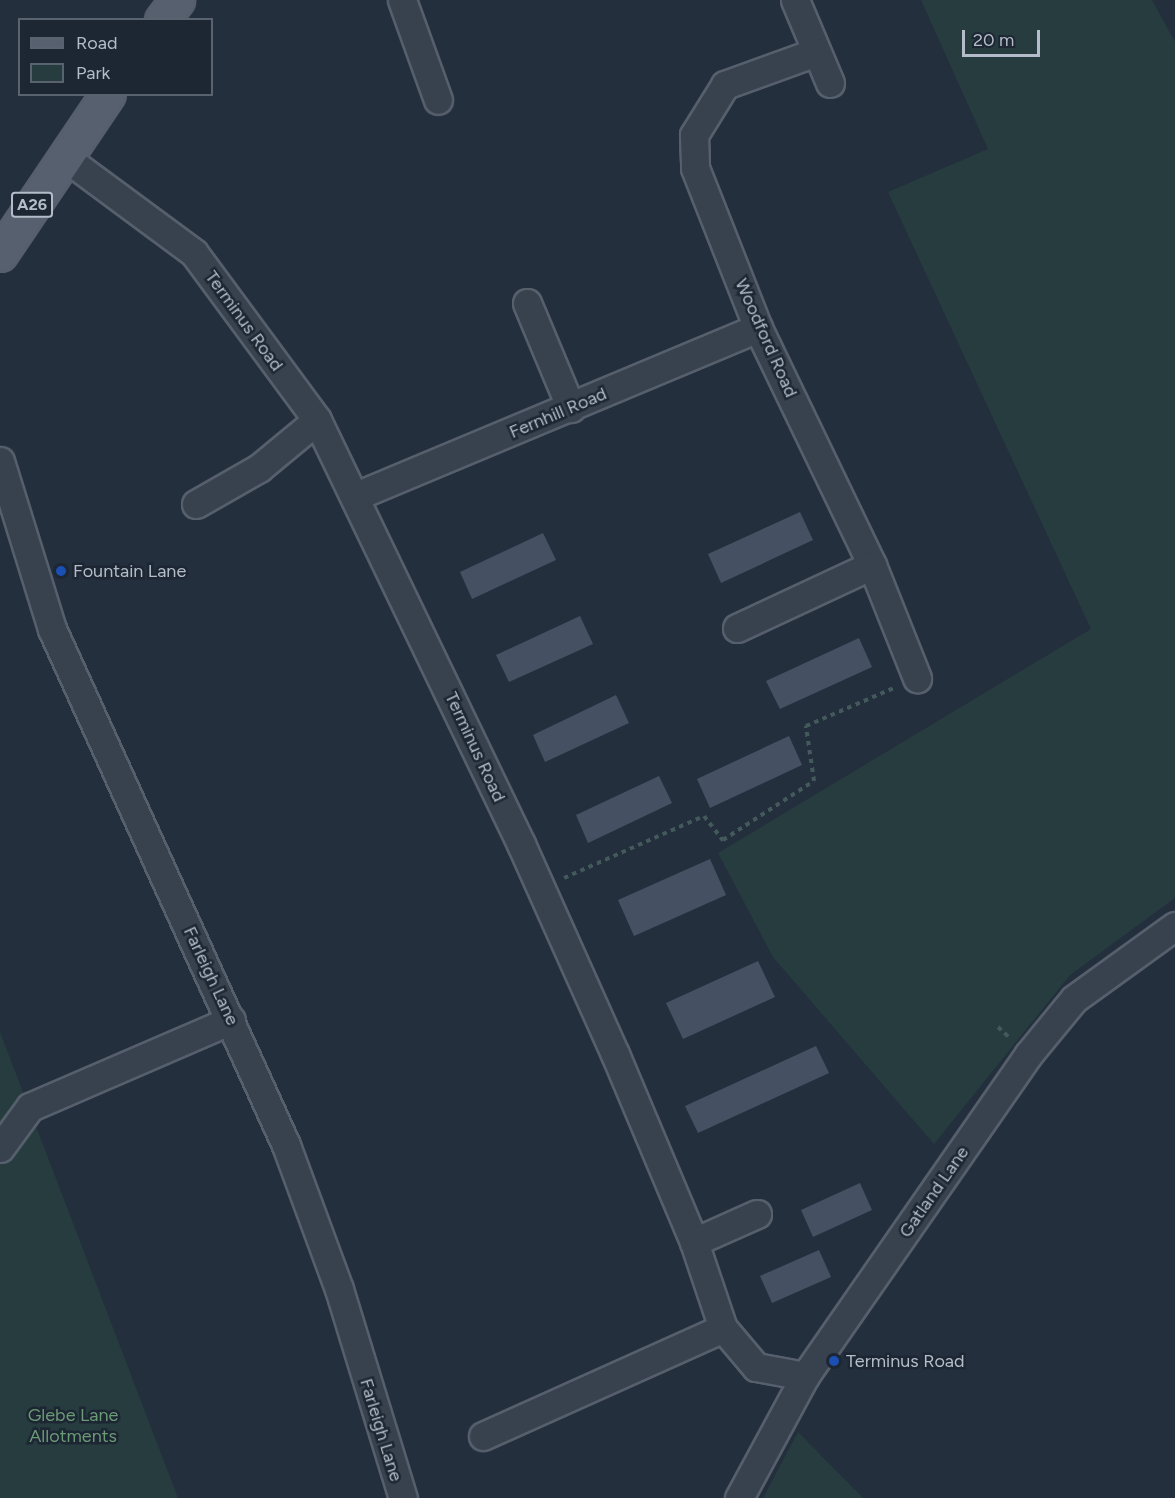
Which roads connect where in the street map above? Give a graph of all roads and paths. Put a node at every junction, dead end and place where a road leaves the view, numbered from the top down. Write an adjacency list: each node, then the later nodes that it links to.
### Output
1 (177, 0): 4 (main road)
2 (402, 0): 8 (street)
3 (795, 0): 5 (street)
4 (164, 18)
5 (816, 52): 6 (street); 12 (street, Woodford Road)
6 (830, 83)
7 (107, 96): 9 (main road, A26)
8 (438, 100)
9 (63, 156): 10 (main road, A26); 14 (street, Terminus Road)
10 (0, 254)
11 (527, 303): 13 (street)
12 (758, 328): 13 (street, Fernhill Road); 18 (street, Woodford Road)
13 (571, 408): 16 (street, Fernhill Road)
14 (317, 420): 16 (street, Terminus Road); 17 (street)
15 (0, 461): 23 (street, Farleigh Lane)
16 (356, 496): 21 (street, Terminus Road)
17 (196, 504)
18 (872, 565): 19 (street); 20 (street, Woodford Road)
19 (737, 628)
20 (916, 678): 21 (path)
21 (541, 888): 26 (street, Terminus Road)
22 (1175, 926): 28 (street, Gatland Lane)
23 (231, 1020): 24 (street); 30 (street, Farleigh Lane)
24 (0, 1148)
25 (757, 1214): 26 (street)
26 (694, 1242): 27 (street, Terminus Road)
27 (723, 1328): 28 (street, Terminus Road); 29 (street)
28 (806, 1376): 31 (street, Gatland Lane)
29 (483, 1436)
30 (403, 1498)
31 (739, 1498)

